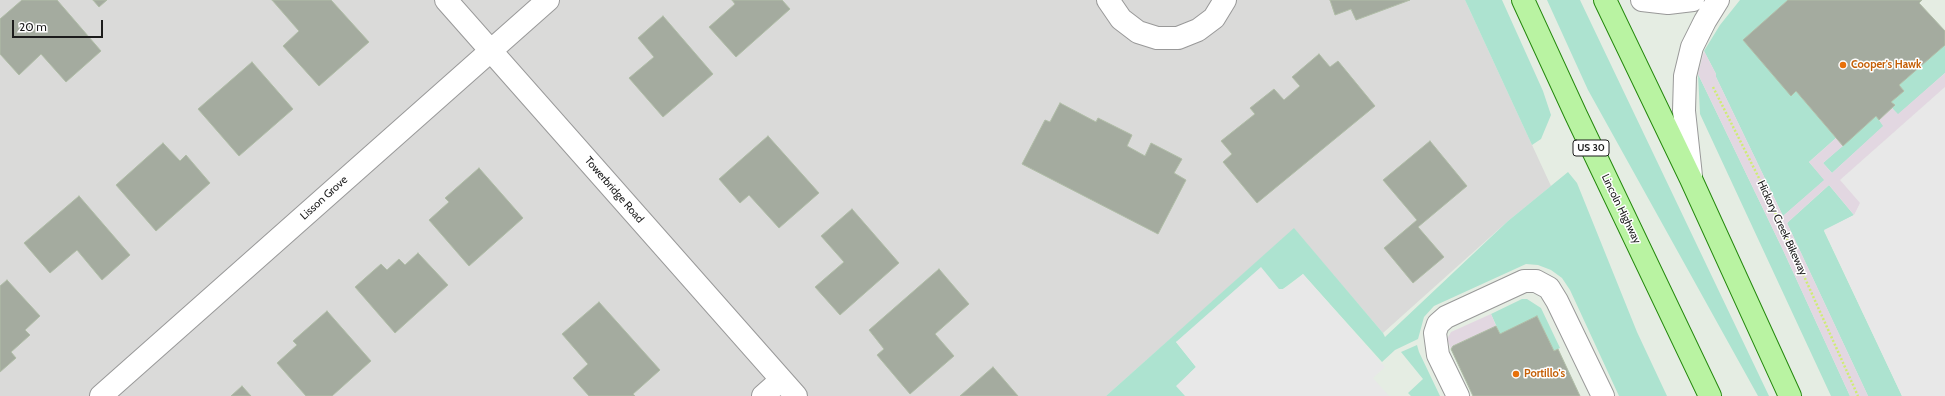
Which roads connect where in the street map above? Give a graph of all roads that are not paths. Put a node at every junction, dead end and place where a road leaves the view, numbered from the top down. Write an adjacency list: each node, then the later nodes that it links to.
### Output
1 (446, 0): 10 (street, Towerbridge Road)
2 (548, 0): 10 (street, Lisson Grove)
3 (1108, 0): 4 (street)
4 (1225, 0)
5 (1522, 0): 18 (main road, Lincoln Highway / US 30)
6 (1605, 0): 11 (main road)
7 (1642, 0): 8 (street)
8 (1693, 0)
9 (1718, 0): 11 (street)
10 (490, 50): 12 (street, Towerbridge Road); 13 (street, Lisson Grove)
11 (1691, 179): 19 (main road)
12 (782, 380): 14 (street); 15 (street, Towerbridge Road)
13 (101, 396)
14 (763, 396)
15 (796, 396)
16 (1458, 396): 17 (street)
17 (1603, 396)
18 (1710, 396)
19 (1790, 396)

